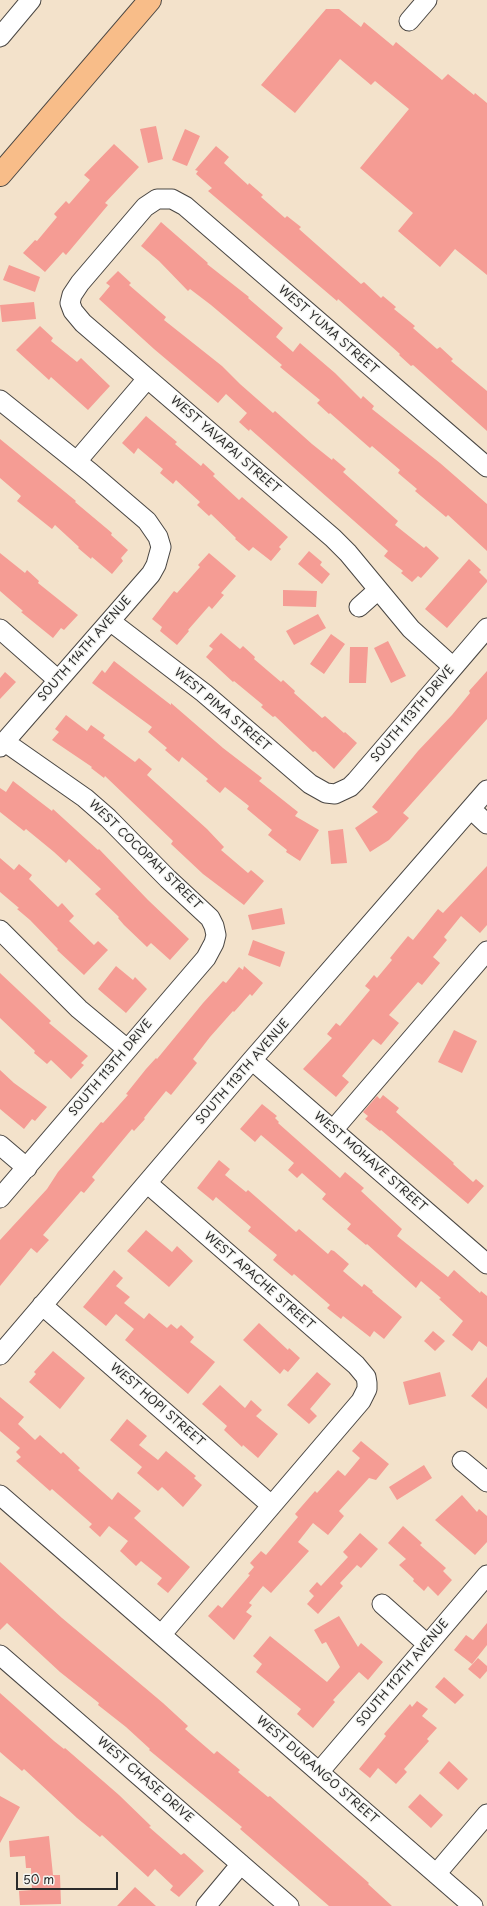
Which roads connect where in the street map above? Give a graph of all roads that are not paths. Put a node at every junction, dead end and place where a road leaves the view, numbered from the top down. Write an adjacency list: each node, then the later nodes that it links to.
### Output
1 (32, 0): 5 (street)
2 (150, 0): 6 (main road)
3 (427, 0): 4 (street)
4 (409, 21)
5 (0, 37)
6 (0, 175)
7 (70, 303): 8 (street, WEST YAVAPAI STREET); 11 (street, WEST YUMA STREET)
8 (148, 379): 10 (street); 12 (street, WEST YAVAPAI STREET)
9 (0, 400): 10 (street)
10 (77, 461): 14 (street, SOUTH 114TH AVENUE)
11 (487, 467)
12 (378, 590): 13 (street); 17 (street, WEST YAVAPAI STREET)
13 (358, 607)
14 (110, 621): 18 (street, SOUTH 114TH AVENUE); 21 (street, WEST PIMA STREET)
15 (487, 628): 17 (street, SOUTH 113TH DRIVE)
16 (0, 630): 18 (street)
17 (453, 667): 21 (street, SOUTH 113TH DRIVE)
18 (58, 680): 19 (street, SOUTH 114TH AVENUE)
19 (2, 744): 25 (street, WEST COCOPAH STREET)
20 (487, 790): 22 (street, SOUTH 113TH AVENUE)
21 (335, 794)
22 (471, 809): 23 (street); 28 (street, SOUTH 113TH AVENUE)
23 (487, 824)
24 (0, 930): 27 (street)
25 (216, 935): 27 (street, SOUTH 113TH DRIVE)
26 (487, 950): 29 (street)
27 (127, 1050): 31 (street, SOUTH 113TH DRIVE)
28 (252, 1060): 29 (street, WEST MOHAVE STREET); 32 (street, SOUTH 113TH AVENUE)
29 (333, 1130): 34 (street, WEST MOHAVE STREET)
30 (0, 1145): 31 (street)
31 (27, 1168): 33 (street, SOUTH 113TH DRIVE)
32 (147, 1183): 35 (street, SOUTH 113TH AVENUE); 40 (street, WEST APACHE STREET)
33 (0, 1198)
34 (487, 1264)
35 (42, 1306): 36 (street, SOUTH 113TH AVENUE); 40 (street, WEST HOPI STREET)
36 (0, 1355)
37 (462, 1461): 38 (street)
38 (487, 1482)
39 (6, 1500): 43 (street, WEST DURANGO STREET)
40 (271, 1505): 43 (street)
41 (487, 1575): 44 (street, SOUTH 112TH AVENUE)
42 (382, 1604): 44 (street)
43 (161, 1635): 46 (street, WEST DURANGO STREET)
44 (427, 1644): 46 (street, SOUTH 112TH AVENUE)
45 (0, 1655): 48 (street, WEST CHASE DRIVE)
46 (319, 1772): 49 (street, WEST DURANGO STREET)
47 (487, 1814): 49 (street)
48 (241, 1864): 50 (street); 51 (street, WEST CHASE DRIVE)
49 (436, 1874): 52 (street, WEST DURANGO STREET)
50 (206, 1906)
51 (289, 1906)
52 (473, 1906)

